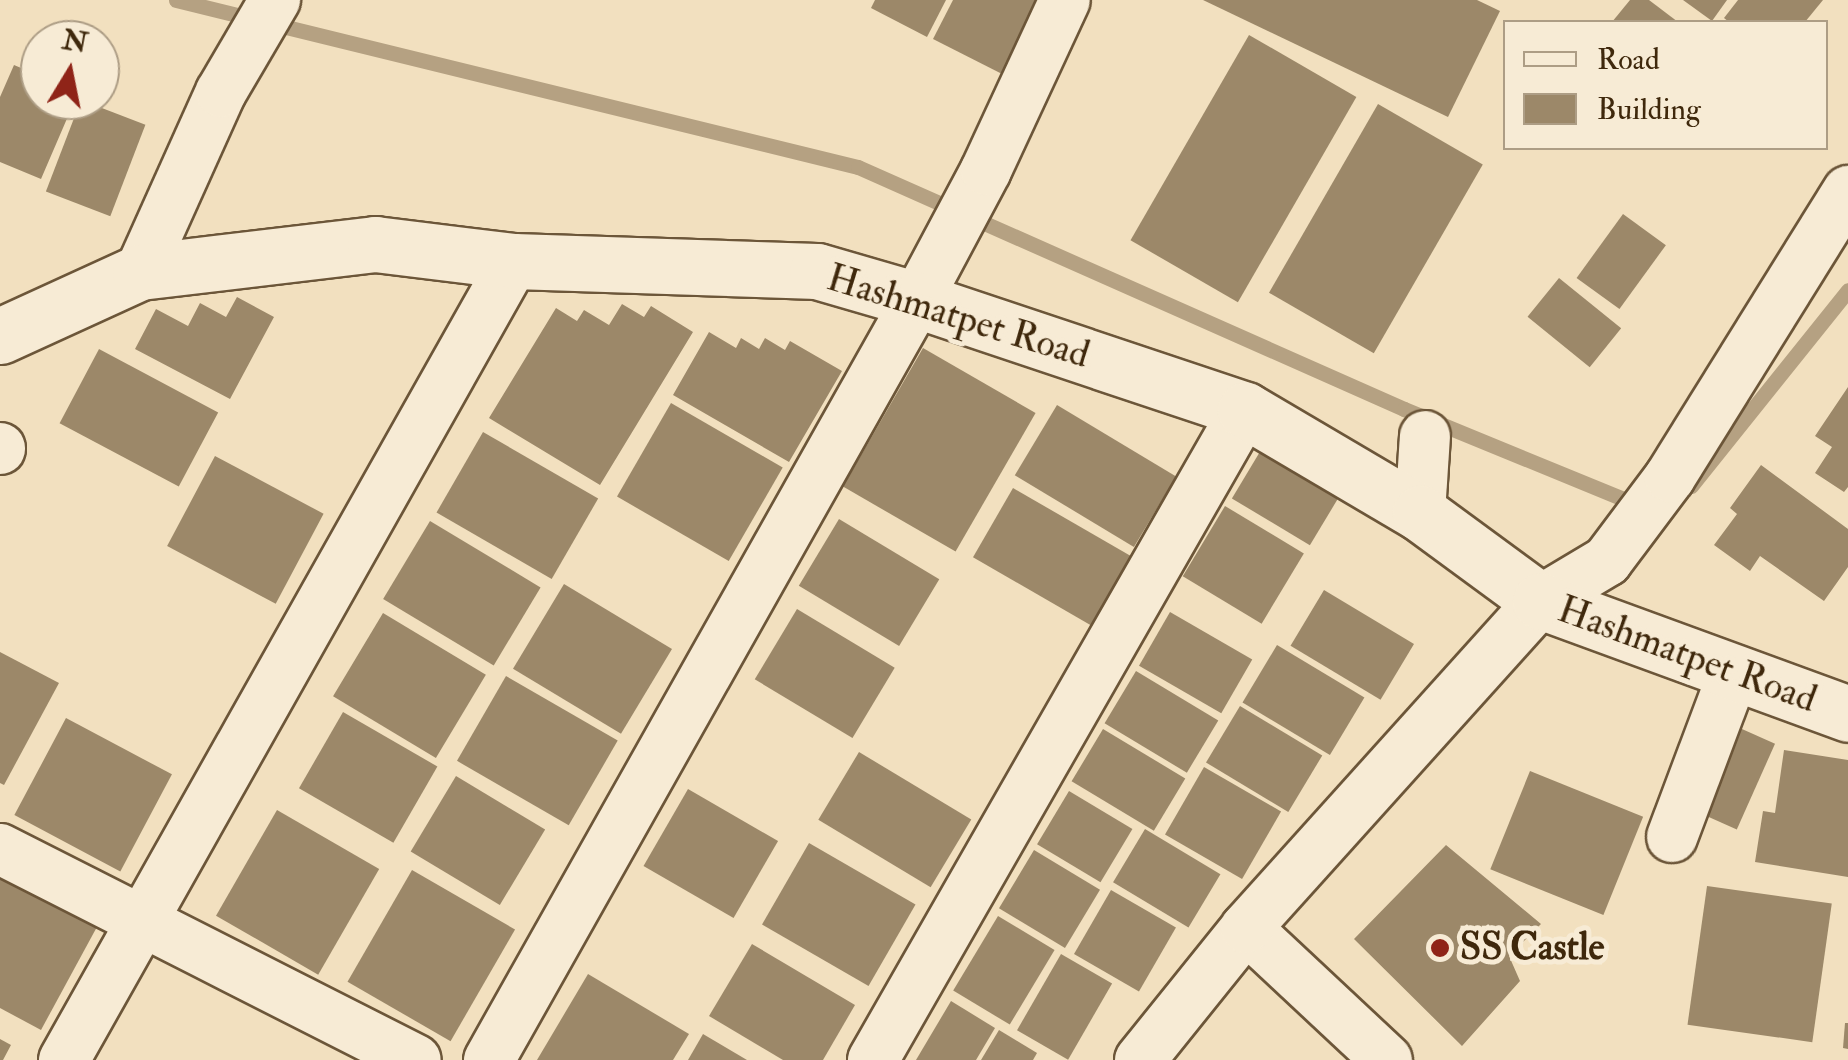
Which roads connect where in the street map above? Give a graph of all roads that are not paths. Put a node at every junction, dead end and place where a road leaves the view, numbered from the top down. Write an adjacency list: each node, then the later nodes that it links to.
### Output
1 (275, 0): 5 (street)
2 (1065, 0): 6 (street)
3 (1848, 191): 11 (street)
4 (514, 261): 5 (main road, Hashmatpet Road); 6 (main road, Hashmatpet Road); 16 (street)
5 (140, 272): 7 (main road, Hashmatpet Road)
6 (917, 300): 8 (main road, Hashmatpet Road); 20 (street)
7 (0, 336)
8 (1245, 410): 10 (main road, Hashmatpet Road); 21 (street)
9 (1424, 436): 10 (street)
10 (1420, 513): 11 (main road, Hashmatpet Road)
11 (1540, 601): 12 (main road, Hashmatpet Road); 17 (street)
12 (1734, 672): 13 (main road, Hashmatpet Road); 14 (street)
13 (1848, 714)
14 (1672, 837)
15 (0, 848): 16 (street)
16 (139, 920): 18 (street); 19 (street)
17 (1246, 928): 22 (street); 23 (street)
18 (64, 1060)
19 (416, 1060)
20 (489, 1060)
21 (873, 1060)
22 (1140, 1060)
23 (1387, 1060)

